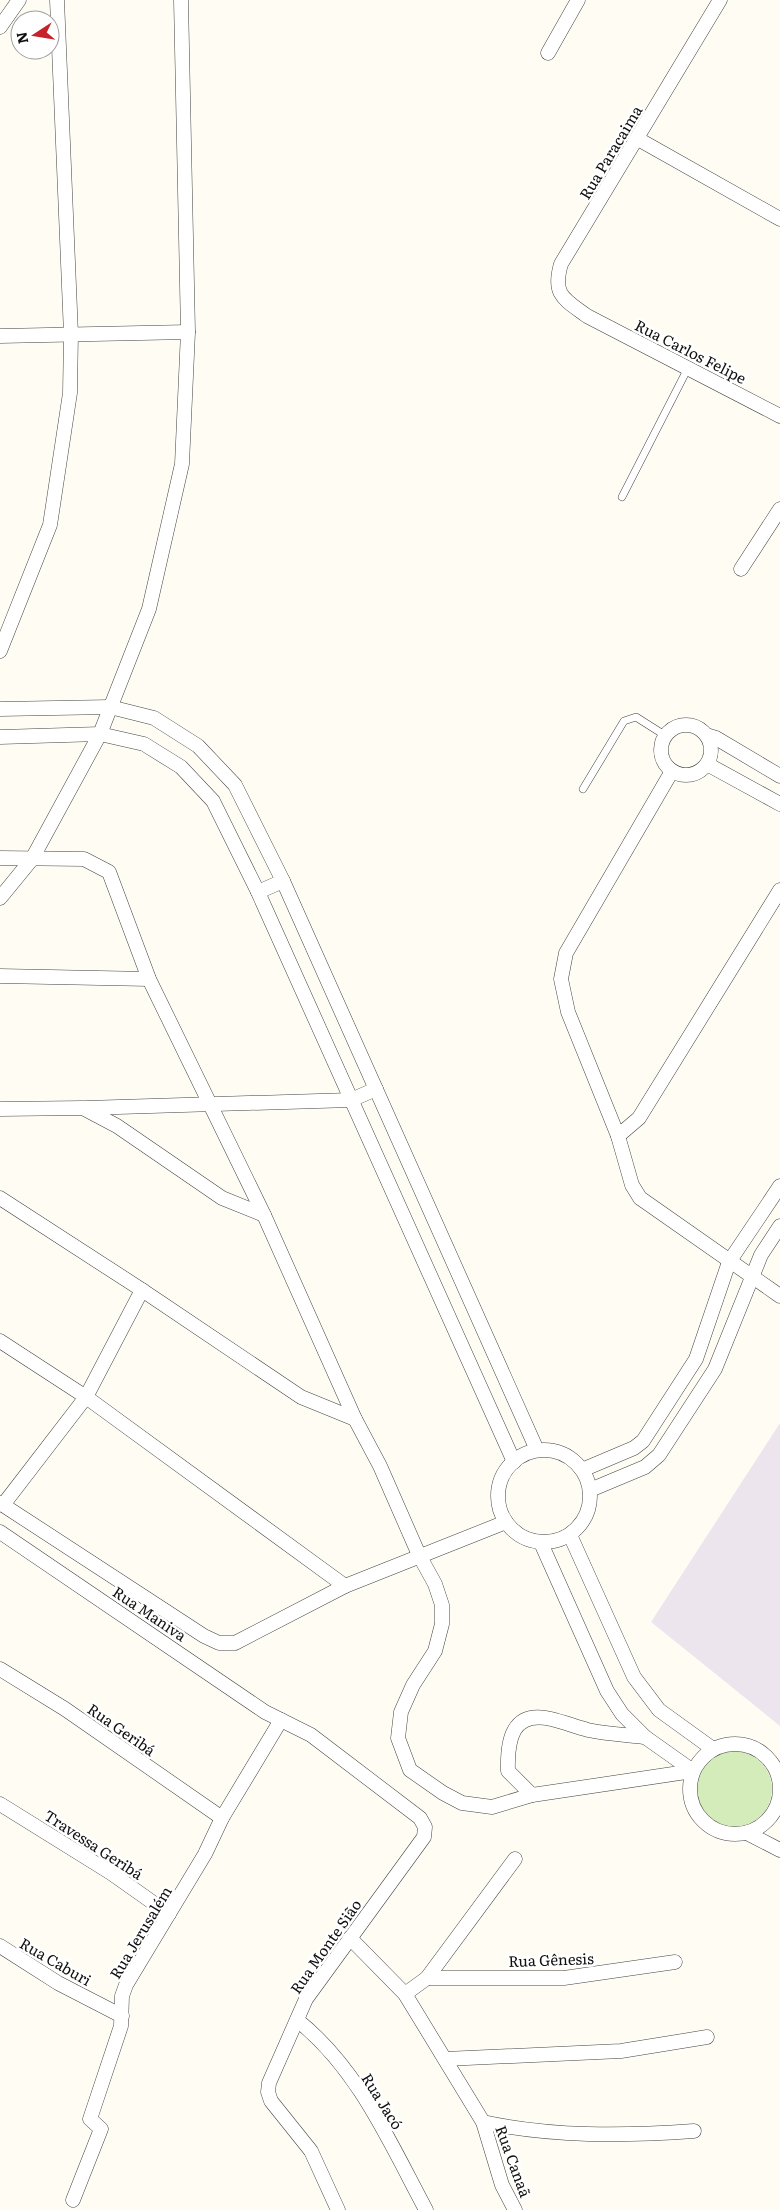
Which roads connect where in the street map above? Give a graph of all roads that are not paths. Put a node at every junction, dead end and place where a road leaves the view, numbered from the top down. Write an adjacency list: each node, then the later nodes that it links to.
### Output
1 (19, 0): 6 (street)
2 (57, 0): 12 (street)
3 (181, 0): 11 (street)
4 (578, 0): 7 (street)
5 (720, 0): 8 (street, Rua Paracaima)
6 (0, 27)
7 (548, 54)
8 (638, 138): 9 (street); 10 (street, Rua Paracaima)
9 (780, 219)
10 (587, 316): 14 (street, Rua Carlos Felipe)
11 (188, 332): 12 (street); 20 (street)
12 (70, 334): 13 (street); 19 (street)
13 (0, 336)
14 (689, 367): 15 (street, Rua Carlos Felipe); 16 (lane)
15 (780, 416)
16 (622, 496)
17 (780, 509): 18 (street)
18 (741, 569)
19 (0, 651)
20 (110, 707): 21 (street); 22 (street); 33 (street)
21 (0, 709)
22 (100, 734): 25 (street); 32 (street); 35 (street)
23 (706, 735): 24 (street); 26 (street); 28 (street)
24 (666, 736): 27 (street); 29 (lane)
25 (0, 737)
26 (707, 764): 27 (street); 30 (street)
27 (672, 771): 44 (street)
28 (780, 776)
29 (583, 789)
30 (780, 804)
31 (0, 858): 32 (street)
32 (32, 859): 36 (street); 38 (street)
33 (283, 880): 35 (street); 39 (street)
34 (780, 890): 44 (street)
35 (258, 892): 40 (street)
36 (0, 898)
37 (0, 976): 38 (street)
38 (149, 978): 41 (street)
39 (376, 1089): 40 (street); 56 (street)
40 (351, 1100): 41 (street); 57 (street)
41 (210, 1105): 42 (street); 47 (street)
42 (83, 1108): 43 (street); 47 (street)
43 (0, 1109)
44 (618, 1136): 49 (street)
45 (780, 1186): 49 (street)
46 (0, 1198): 51 (street)
47 (264, 1216): 55 (street)
48 (780, 1226): 50 (street)
49 (729, 1262): 50 (street); 58 (street)
50 (752, 1279): 52 (street); 59 (street)
51 (142, 1290): 54 (street); 55 (street)
52 (780, 1296)
53 (0, 1341): 54 (street)
54 (86, 1397): 60 (street); 66 (street)
55 (356, 1419): 65 (street)
56 (538, 1450): 57 (street); 58 (street)
57 (514, 1462): 61 (street)
58 (582, 1470): 59 (street)
59 (590, 1490): 63 (street)
60 (2, 1504): 66 (street)
61 (506, 1522): 64 (street); 65 (street)
62 (0, 1532): 68 (street, Rua Maniva)
63 (570, 1535): 64 (street); 70 (street)
64 (541, 1542): 69 (street)
65 (419, 1555): 66 (street); 72 (street)
66 (345, 1586)
67 (0, 1669): 75 (street, Rua Geribá)
68 (281, 1720): 75 (street, Rua Jerusalém); 76 (street, Rua Maniva)
69 (645, 1737): 71 (street); 72 (street)
70 (713, 1749): 71 (street); 74 (street)
71 (693, 1771): 72 (street); 77 (street)
72 (532, 1796)
73 (0, 1804): 80 (street, Travessa Geribá)
74 (778, 1808): 77 (street)
75 (222, 1818): 80 (street, Rua Jerusalém)
76 (425, 1827): 81 (street, Rua Monte Sião)
77 (747, 1833): 78 (street)
78 (780, 1850)
79 (515, 1859): 84 (street)
80 (169, 1914): 86 (street, Rua Jerusalém)
81 (350, 1938): 85 (street, Rua Canaã); 87 (street, Rua Monte Sião)
82 (0, 1946): 86 (street, Rua Caburi)
83 (675, 1962): 84 (street, Rua Gênesis)
84 (427, 1978): 85 (street)
85 (405, 1994): 89 (street, Rua Canaã)
86 (122, 2016): 92 (street, Rua Jerusalém)
87 (297, 2020): 93 (street, Rua Monte Sião); 94 (street, Rua Jacó)
88 (707, 2037): 89 (street)
89 (445, 2059): 90 (street, Rua Canaã)
90 (482, 2122): 91 (street); 95 (street, Rua Canaã)
91 (694, 2131)
92 (73, 2200)
93 (338, 2210)
94 (426, 2210)
95 (515, 2210)

